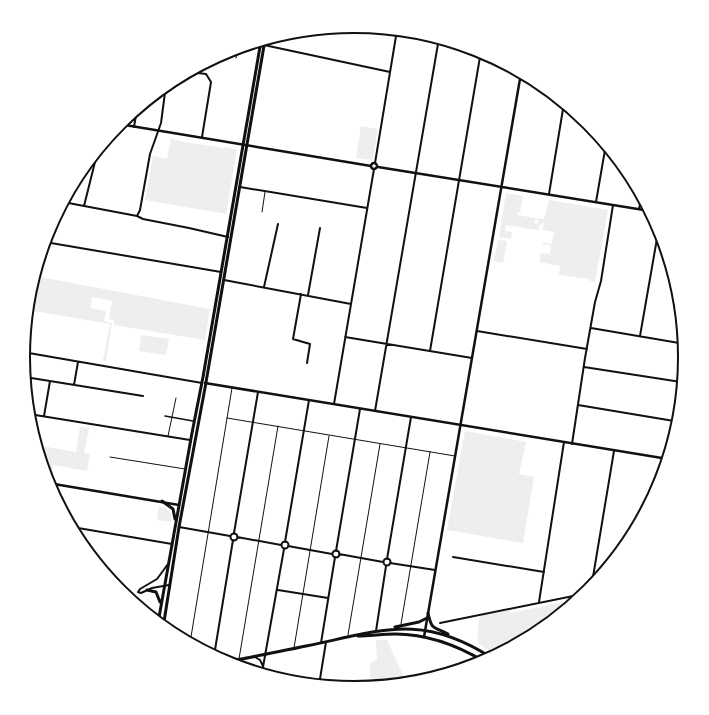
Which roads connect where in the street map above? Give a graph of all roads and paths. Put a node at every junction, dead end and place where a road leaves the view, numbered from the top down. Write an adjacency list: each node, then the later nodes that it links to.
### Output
1 (397, 36): 7 (street)
2 (438, 44): 24 (street)
3 (266, 45): 7 (street)
4 (264, 46): 17 (main road)
5 (260, 47): 17 (main road)
6 (480, 58): 25 (street)
7 (390, 72): 20 (street)
8 (198, 73): 16 (street)
9 (520, 78): 26 (street)
10 (165, 95): 15 (street)
11 (563, 110): 29 (street)
12 (136, 118): 14 (street)
13 (128, 126): 14 (street)
14 (134, 127): 15 (street)
15 (158, 131): 16 (street); 39 (street)
16 (202, 138): 17 (street)
17 (245, 145): 21 (street); 27 (main road); 42 (main road)
18 (605, 152): 30 (street)
19 (95, 163): 34 (street)
20 (375, 163): 21 (street); 22 (street)
21 (371, 166): 23 (street)
22 (378, 167): 23 (street); 24 (street)
23 (374, 169): 35 (street)
24 (416, 172): 25 (street); 56 (street)
25 (459, 180): 26 (street); 58 (street)
26 (502, 186): 29 (street); 52 (street)
27 (240, 187): 28 (street); 46 (main road)
28 (265, 191): 35 (street); 38 (lane)
29 (549, 194): 30 (street)
30 (596, 202): 33 (street)
31 (69, 203): 34 (street)
32 (640, 203): 36 (street)
33 (614, 205): 36 (street); 51 (street)
34 (84, 206): 39 (street)
35 (367, 208): 50 (street)
36 (639, 209): 37 (street)
37 (644, 210)
38 (262, 212)
39 (136, 216): 42 (street)
40 (278, 224): 47 (street)
41 (320, 228): 49 (street)
42 (228, 237): 45 (main road)
43 (657, 240): 53 (street)
44 (51, 243): 45 (street)
45 (222, 272): 67 (main road)
46 (224, 280): 47 (street); 68 (main road)
47 (264, 287): 48 (street)
48 (301, 294): 49 (street); 62 (street)
49 (308, 295): 50 (street)
50 (351, 304): 54 (street)
51 (591, 328): 53 (street); 57 (street)
52 (477, 330): 57 (street); 60 (street)
53 (640, 336): 55 (street)
54 (345, 337): 56 (street); 75 (street)
55 (678, 343)
56 (386, 344): 58 (street); 78 (street)
57 (587, 349): 63 (street)
58 (430, 351): 60 (street)
59 (30, 353): 61 (street)
60 (472, 358): 88 (street)
61 (78, 362): 67 (street); 69 (street)
62 (307, 363)
63 (584, 367): 66 (street); 76 (street)
64 (31, 378): 65 (street)
65 (50, 381): 69 (street); 80 (street)
66 (678, 381)
67 (202, 383): 68 (street); 85 (main road)
68 (206, 383): 70 (street); 108 (main road)
69 (74, 385): 72 (street)
70 (232, 388): 71 (street); 84 (lane)
71 (258, 392): 74 (street); 87 (street)
72 (143, 396)
73 (176, 398): 83 (lane)
74 (309, 400): 75 (street); 90 (street)
75 (334, 404): 77 (street)
76 (578, 405): 86 (street); 97 (street)
77 (360, 409): 78 (street); 93 (street)
78 (375, 411): 82 (street)
79 (35, 415): 80 (street)
80 (44, 416): 92 (street)
81 (165, 416): 83 (street)
82 (411, 417): 88 (street); 98 (street)
83 (172, 418): 85 (street); 92 (lane)
84 (226, 418): 87 (lane); 111 (lane)
85 (194, 421): 94 (main road)
86 (674, 421)
87 (253, 422): 89 (lane); 112 (street)
88 (461, 425): 95 (street); 101 (street)
89 (278, 426): 90 (lane); 116 (lane)
90 (304, 431): 91 (lane); 117 (street)
91 (329, 435): 93 (lane); 122 (lane)
92 (168, 437): 94 (street)
93 (355, 439): 96 (lane); 123 (street)
94 (190, 440): 104 (main road)
95 (564, 442): 97 (street); 136 (street)
96 (380, 444): 98 (lane); 128 (lane)
97 (572, 444): 100 (street)
98 (406, 448): 99 (lane); 129 (street)
99 (430, 451): 101 (lane); 134 (lane)
100 (614, 451): 103 (street); 137 (street)
101 (455, 456): 135 (street)
102 (110, 457): 104 (lane)
103 (663, 458)
104 (185, 470): 107 (main road)
105 (56, 483): 106 (street)
106 (162, 501): 107 (street); 109 (main road)
107 (179, 505): 108 (street); 109 (main road)
108 (183, 506): 109 (main road)
109 (177, 527): 111 (street); 118 (main road); 138 (main road)
110 (78, 528): 118 (street)
111 (208, 532): 113 (street); 159 (lane)
112 (234, 533): 113 (street); 114 (street)
113 (230, 536): 115 (street)
114 (237, 537): 115 (street); 116 (street)
115 (233, 540): 164 (street)
116 (259, 541): 119 (street); 169 (lane)
117 (285, 542): 119 (street); 120 (street)
118 (172, 544): 132 (main road)
119 (282, 545): 121 (street)
120 (288, 546): 121 (street); 122 (street)
121 (284, 549): 141 (street)
122 (310, 550): 124 (street); 142 (lane)
123 (336, 551): 124 (street); 125 (street)
124 (332, 554): 126 (street)
125 (339, 554): 126 (street); 128 (street)
126 (335, 557): 144 (street)
127 (452, 557): 136 (street)
128 (361, 558): 130 (street); 160 (lane)
129 (387, 559): 130 (street); 131 (street)
130 (383, 562): 133 (street)
131 (390, 563): 133 (street); 134 (street)
132 (168, 564): 139 (main road); 140 (street)
133 (386, 566): 155 (street)
134 (410, 566): 135 (street); 152 (lane)
135 (435, 570): 147 (street)
136 (544, 572): 145 (street)
137 (593, 577)
138 (171, 585): 139 (street); 150 (main road)
139 (164, 586): 140 (street); 146 (main road)
140 (147, 590): 146 (main road)
141 (278, 590): 142 (street); 165 (street)
142 (303, 594): 144 (street); 163 (lane)
143 (574, 596): 145 (street)
144 (328, 598): 162 (street)
145 (539, 602): 151 (street)
146 (160, 604): 148 (main road)
147 (428, 612): 149 (street); 158 (main road)
148 (159, 616)
149 (427, 618): 152 (main road); 154 (street)
150 (165, 621)
151 (440, 623)
152 (401, 625): 153 (main road)
153 (389, 629): 154 (main road); 155 (main road)
154 (425, 630): 157 (street); 158 (main road)
155 (376, 631): 156 (main road)
156 (354, 637): 157 (main road); 160 (main road)
157 (424, 637): 168 (main road)
158 (452, 637): 166 (main road)
159 (191, 638)
160 (348, 638): 161 (main road)
161 (326, 642): 162 (main road); 171 (street)
162 (321, 643): 163 (main road)
163 (294, 648): 165 (main road)
164 (215, 651)
165 (266, 654): 167 (main road); 170 (street)
166 (486, 654)
167 (254, 656): 169 (main road); 170 (street)
168 (477, 658)
169 (239, 659)
170 (264, 667)
171 (319, 680)

